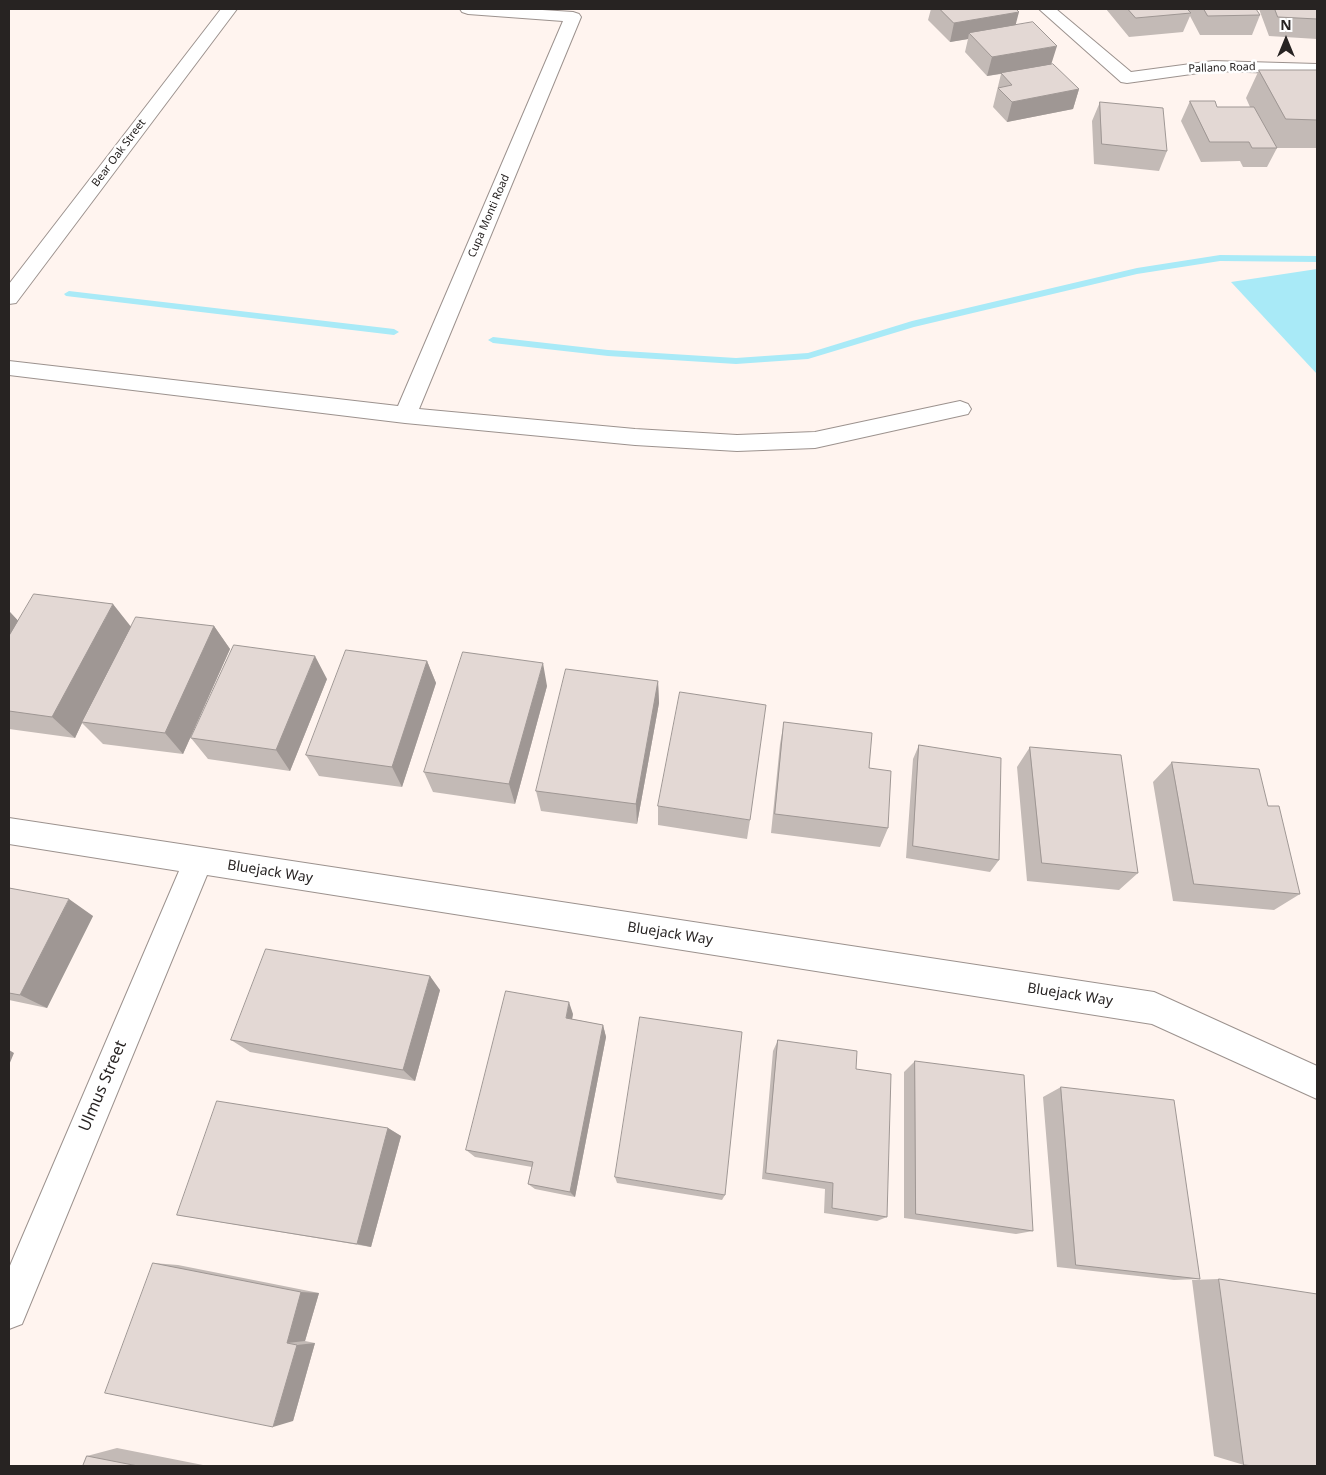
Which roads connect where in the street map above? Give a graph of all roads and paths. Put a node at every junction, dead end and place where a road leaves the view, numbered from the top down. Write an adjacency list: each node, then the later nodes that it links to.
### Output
1 (230, 9): 5 (street, Bear Oak Street)
2 (468, 9): 8 (street, Cupa Monti Road)
3 (1047, 9): 4 (street, Pallano Road)
4 (1317, 69)
5 (9, 298)
6 (9, 368): 8 (street)
7 (960, 409): 8 (street)
8 (405, 415)
9 (9, 832): 10 (street, Bluejack Way)
10 (198, 861): 11 (street, Bluejack Way); 12 (street, Ulmus Street)
11 (1317, 1083)
12 (9, 1311)

